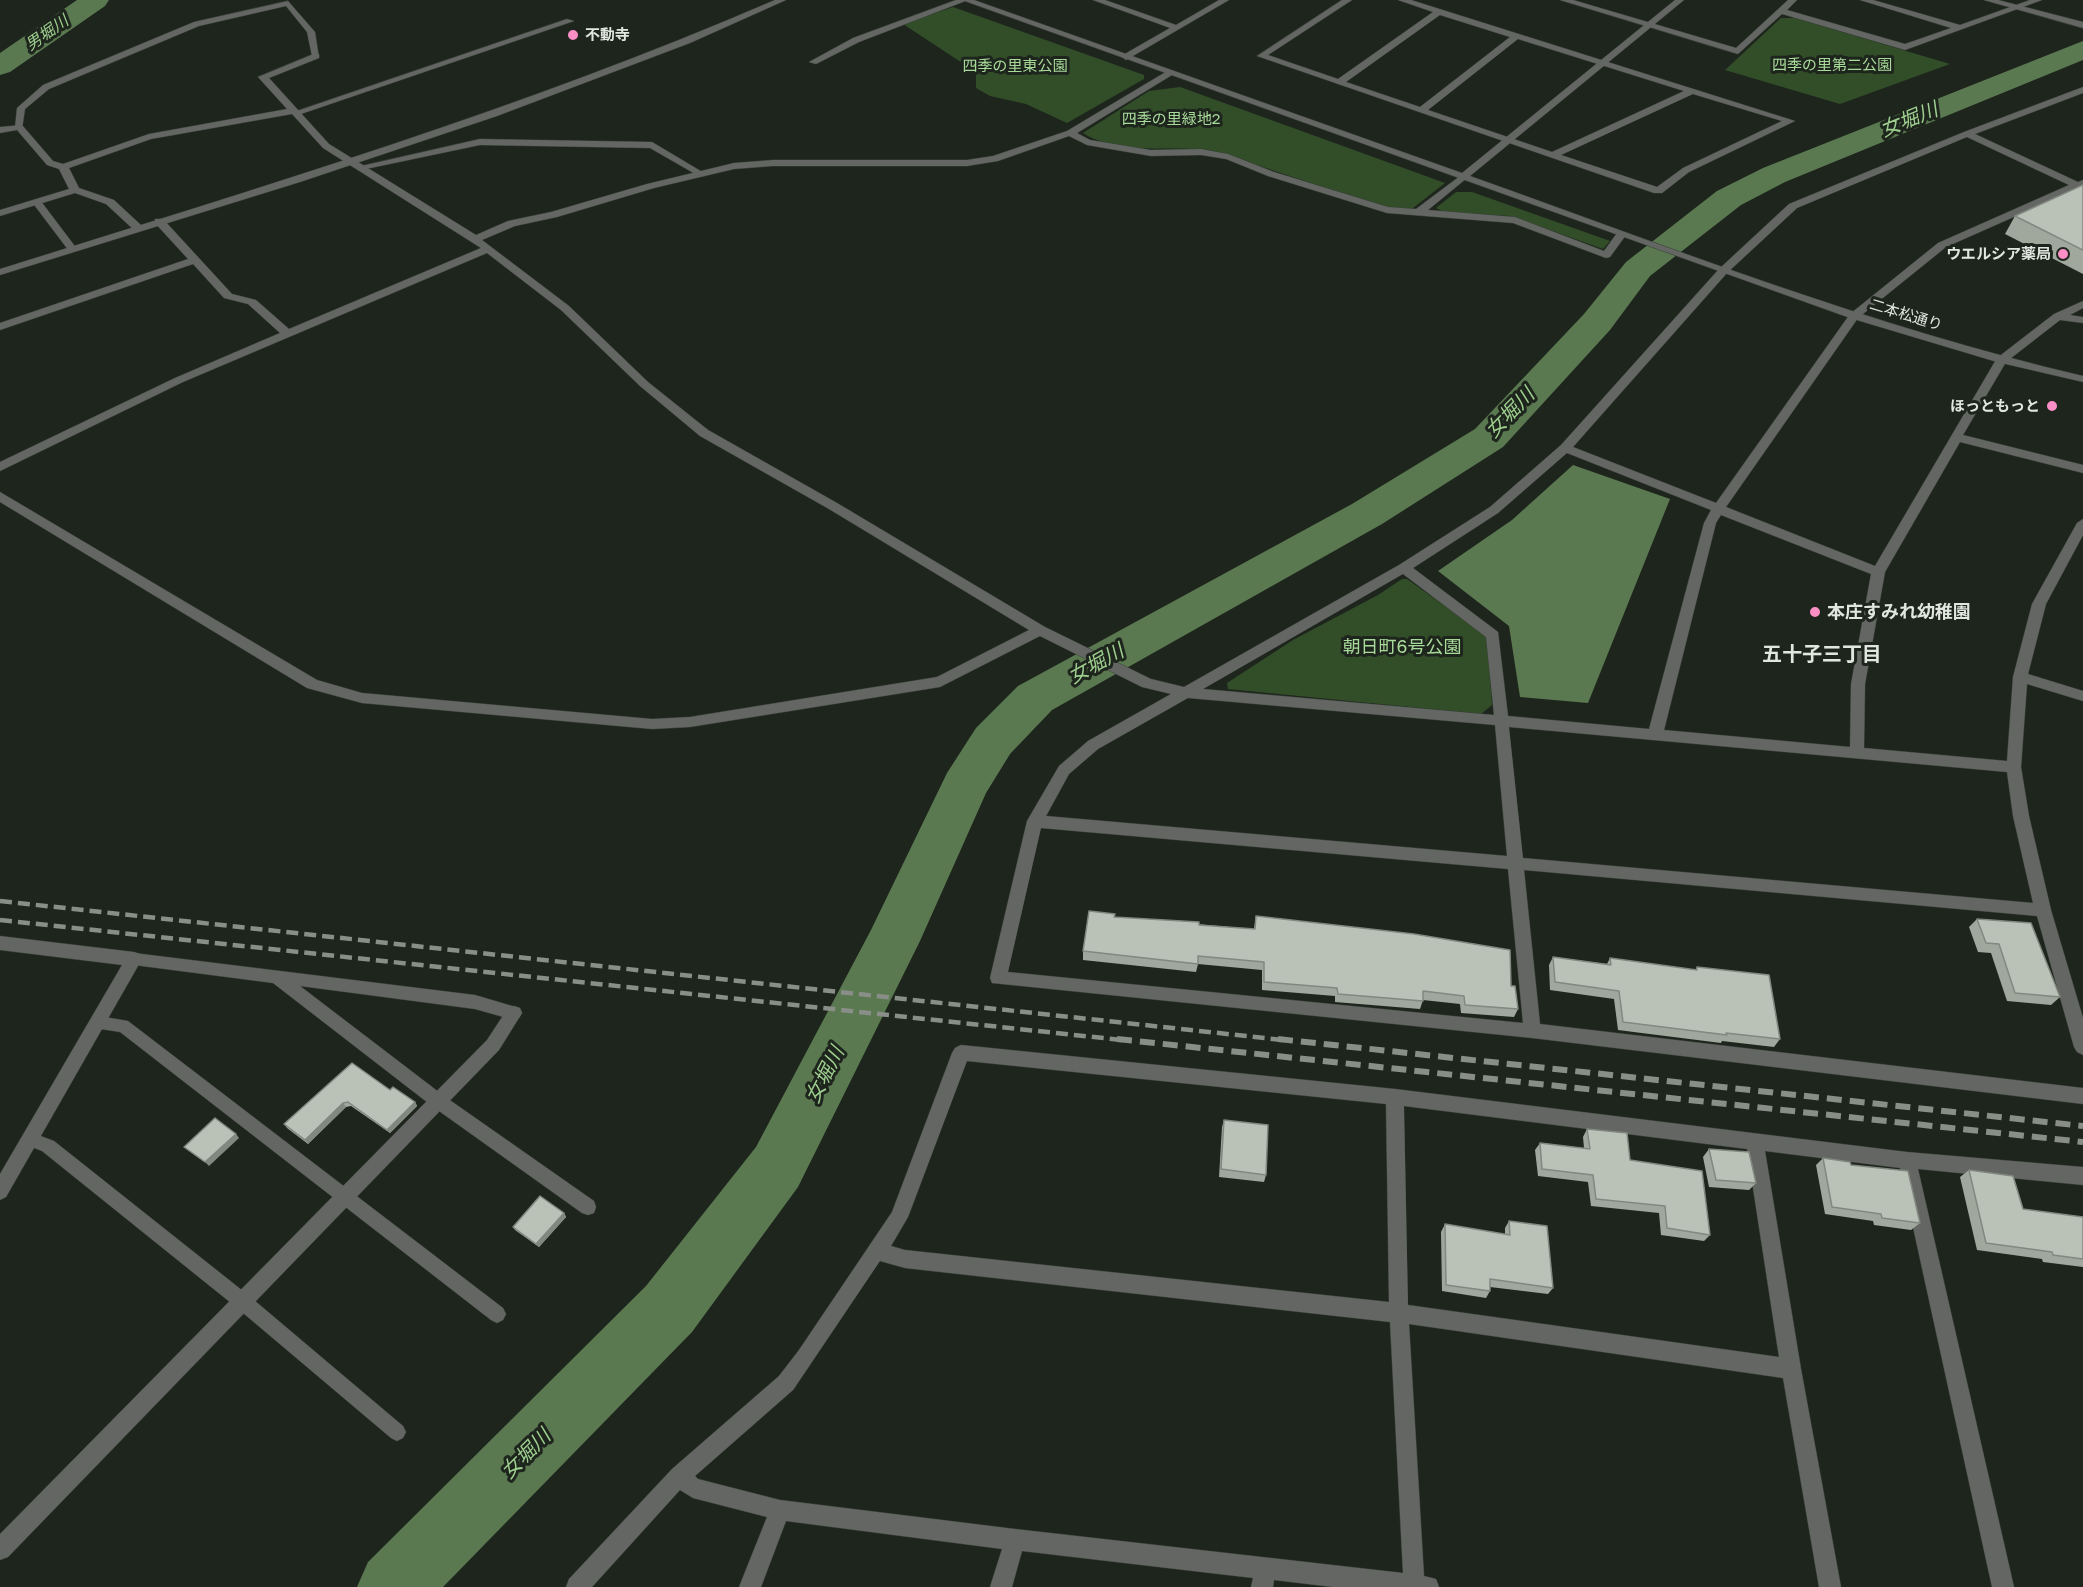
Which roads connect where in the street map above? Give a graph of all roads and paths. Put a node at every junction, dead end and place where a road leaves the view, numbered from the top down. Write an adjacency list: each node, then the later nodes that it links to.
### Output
1 (782, 0): 39 (street)
2 (965, 0): 24 (street, 二本松通り); 25 (street)
3 (1097, 0): 13 (street)
4 (1226, 0): 21 (street)
5 (1348, 0): 28 (street)
6 (1402, 0): 16 (street)
7 (1567, 0): 18 (street)
8 (1680, 0): 18 (street)
9 (1793, 0): 15 (street)
10 (1864, 0): 20 (street)
11 (1988, 0): 14 (street)
12 (2038, 0): 14 (street)
13 (1113, 2): 21 (street)
14 (2016, 8): 19 (street); 20 (street)
15 (1780, 11): 18 (street); 20 (street)
16 (1440, 12): 22 (street); 28 (street)
17 (570, 21): 32 (lane)
18 (1648, 25): 26 (street)
19 (2083, 25)
20 (1958, 27)
21 (1177, 28): 24 (street)
22 (1518, 35): 26 (street); 31 (street)
23 (316, 56): 32 (street); 33 (lane)
24 (1126, 57): 27 (street, 二本松通り)
25 (813, 62)
26 (1605, 62): 30 (street); 37 (street)
27 (1169, 73): 35 (street); 43 (street, 二本松通り)
28 (1339, 82): 31 (street)
29 (2083, 90): 36 (street)
30 (1691, 91): 38 (street); 38 (street)
31 (1420, 111): 37 (street)
32 (294, 112): 39 (street); 40 (street)
33 (19, 127): 34 (street); 40 (street)
34 (0, 130)
35 (1070, 133): 42 (street); 48 (street)
36 (1967, 134): 44 (street); 56 (street)
37 (1506, 140): 38 (street); 43 (street)
38 (1552, 155)
39 (350, 160): 41 (street); 49 (street)
40 (63, 167): 45 (street)
41 (361, 167): 42 (lane); 52 (street)
42 (700, 173): 52 (street)
43 (1464, 176): 48 (street); 51 (street, 二本松通り)
44 (2081, 186): 59 (street)
45 (75, 190): 46 (street); 50 (street)
46 (37, 202): 47 (street); 53 (lane)
47 (0, 213)
48 (1418, 213): 51 (street)
49 (159, 221): 50 (street); 55 (street)
50 (138, 228): 53 (street)
51 (1624, 236): 56 (street, 二本松通り)
52 (476, 239): 54 (street)
53 (72, 249): 57 (street)
54 (488, 249): 63 (street); 75 (street)
55 (195, 260): 62 (street); 63 (street)
56 (1723, 271): 59 (street, 二本松通り); 67 (street)
57 (0, 272)
58 (2083, 303): 60 (street)
59 (1854, 316): 64 (street, 二本松通り); 71 (street)
60 (2058, 316): 61 (street); 64 (street)
61 (2083, 320)
62 (0, 327)
63 (288, 334): 68 (street)
64 (2001, 360): 65 (street, 二本松通り); 66 (street)
65 (2083, 379)
66 (1956, 437): 69 (street); 74 (street)
67 (1565, 448): 71 (street); 73 (street)
68 (0, 467)
69 (2083, 470)
70 (0, 496): 75 (street)
71 (1718, 508): 74 (street); 80 (street)
72 (2083, 523): 76 (street)
73 (1404, 568): 77 (street); 79 (street)
74 (1878, 572): 81 (street)
75 (1040, 630): 77 (street)
76 (2020, 677): 78 (street); 82 (street)
77 (1183, 692): 79 (street); 83 (street)
78 (2083, 696)
79 (1502, 722): 80 (street); 84 (street)
80 (1655, 735): 81 (street)
81 (1857, 753): 82 (street)
82 (2014, 767): 85 (street)
83 (1035, 821): 84 (street); 91 (street)
84 (1516, 865): 85 (street); 91 (street)
85 (2043, 910): 92 (street)
86 (0, 943): 87 (street)
87 (134, 959): 88 (lane); 90 (street)
88 (274, 975): 89 (lane); 95 (lane)
89 (514, 1013): 95 (street)
90 (99, 1023): 96 (street); 101 (lane)
91 (1532, 1031): 93 (street)
92 (2083, 1047)
93 (2083, 1096)
94 (1395, 1097): 97 (street); 103 (street); 105 (street)
95 (438, 1101): 101 (street); 102 (lane)
96 (30, 1139): 100 (street); 104 (lane)
97 (1755, 1142): 98 (street); 107 (street)
98 (1907, 1160): 99 (street); 119 (street)
99 (2083, 1176)
100 (0, 1191)
101 (345, 1196): 104 (street); 106 (lane)
102 (588, 1207)
103 (876, 1251): 105 (street); 109 (street)
104 (242, 1301): 108 (lane); 112 (street)
105 (1398, 1313): 107 (street); 114 (street)
106 (497, 1314)
107 (1791, 1369): 118 (street)
108 (397, 1432)
109 (679, 1476): 110 (street); 115 (street)
110 (780, 1510): 111 (street); 116 (street)
111 (1015, 1540): 113 (street); 117 (street)
112 (0, 1549)
113 (1264, 1578): 114 (street)
114 (1421, 1586)
115 (577, 1587)
116 (750, 1587)
117 (1001, 1587)
118 (1830, 1587)
119 (2003, 1587)

